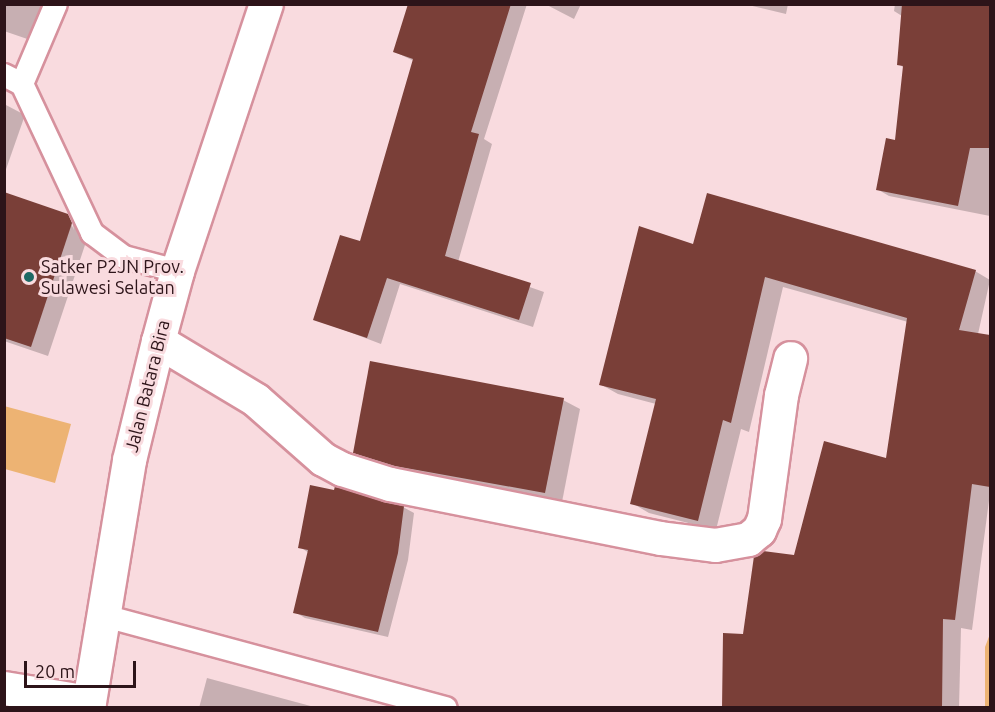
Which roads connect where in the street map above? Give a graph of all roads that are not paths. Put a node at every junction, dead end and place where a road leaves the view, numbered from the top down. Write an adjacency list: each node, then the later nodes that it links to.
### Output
1 (56, 4): 3 (lane)
2 (266, 4): 4 (street, Jalan Batara Bira)
3 (13, 80): 4 (lane)
4 (177, 271): 5 (street, Jalan Batara Bira)
5 (158, 341): 6 (street); 7 (street, Jalan Batara Bira)
6 (790, 357)
7 (101, 615): 9 (street, Jalan Batara Bira); 10 (lane)
8 (4, 688): 9 (street)
9 (89, 705)
10 (446, 708)

